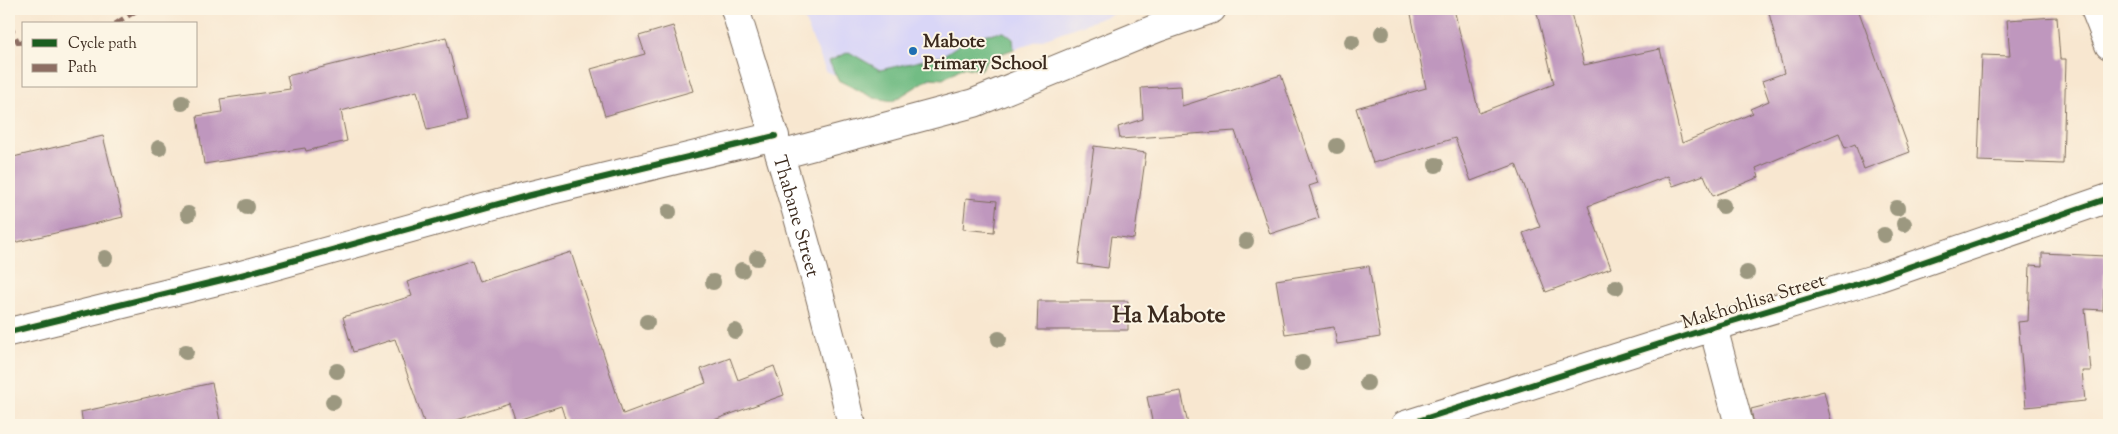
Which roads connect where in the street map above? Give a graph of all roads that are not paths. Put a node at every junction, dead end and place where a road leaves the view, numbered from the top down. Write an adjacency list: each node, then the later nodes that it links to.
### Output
1 (736, 9): 5 (street, Thabane Street)
2 (1212, 9): 5 (street)
3 (2095, 9): 4 (street)
4 (2109, 45)
5 (777, 146): 8 (street); 9 (street, Thabane Street)
6 (2109, 198): 7 (street, Makhohlisa Street)
7 (1713, 327): 10 (street, Makhohlisa Street); 11 (street)
8 (9, 332)
9 (852, 425)
10 (1405, 425)
11 (1739, 425)

